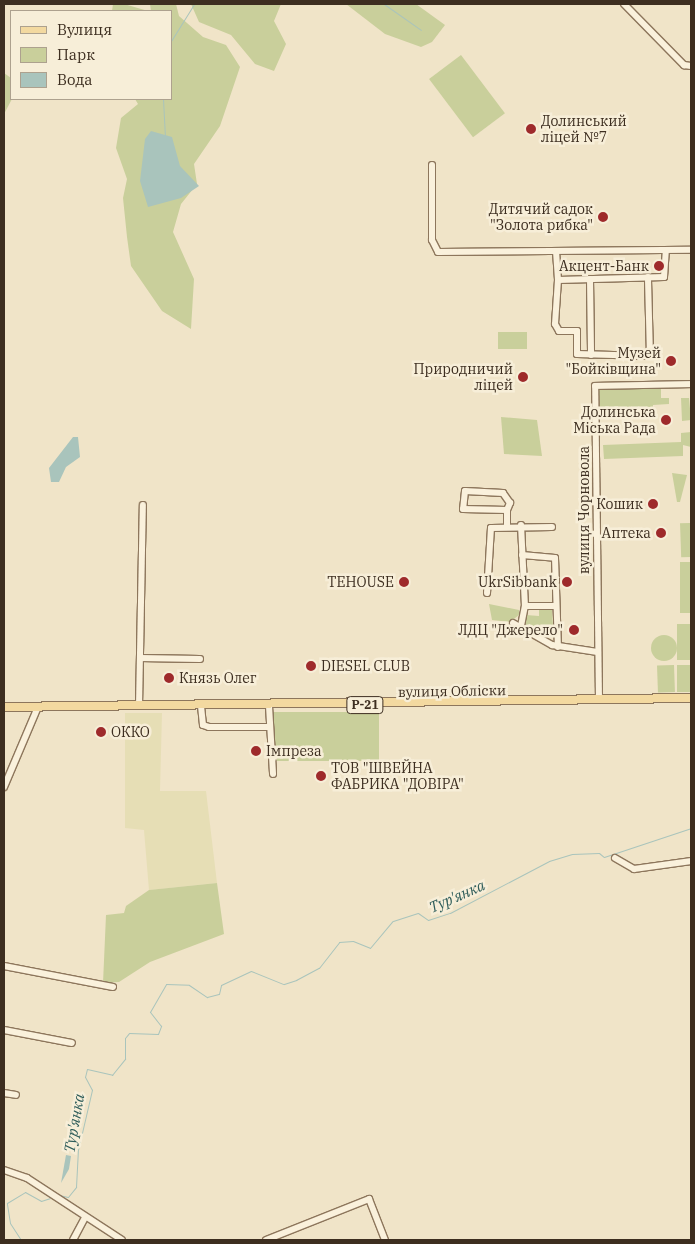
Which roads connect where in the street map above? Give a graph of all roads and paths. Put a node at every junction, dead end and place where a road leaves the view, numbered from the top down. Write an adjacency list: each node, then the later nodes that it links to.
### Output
1 (624, 4): 2 (street)
2 (688, 65): 3 (street)
3 (691, 72)
4 (432, 165): 7 (street)
5 (666, 250): 6 (street); 7 (street); 8 (street)
6 (691, 250)
7 (556, 251): 10 (street)
8 (648, 277): 9 (street); 11 (street)
9 (590, 279): 10 (street); 11 (street)
10 (558, 280): 11 (street)
11 (591, 355)
12 (691, 384): 25 (street, вулиця Чорновола)
13 (143, 506): 26 (street)
14 (507, 510): 14 (street); 15 (street)
15 (507, 525): 16 (street); 19 (street)
16 (521, 526): 17 (street); 18 (street)
17 (552, 527)
18 (522, 555): 20 (street); 21 (street)
19 (487, 593)
20 (525, 606): 21 (street); 23 (street)
21 (556, 606): 24 (street)
22 (513, 623): 23 (street)
23 (521, 626): 24 (street)
24 (558, 647): 25 (street)
25 (597, 652): 29 (street, вулиця Чорновола)
26 (140, 658): 27 (street); 31 (street)
27 (200, 659)
28 (691, 698): 29 (main road, вулиця Обліски / Р-21)
29 (599, 700): 33 (main road, вулиця Обліски / Р-21)
30 (4, 706): 34 (main road, вулиця Обліски / Р-21)
31 (139, 706): 32 (main road, вулиця Обліски / Р-21); 34 (main road, вулиця Обліски / Р-21)
32 (201, 706): 33 (main road, вулиця Обліски / Р-21); 35 (street)
33 (269, 706): 35 (street)
34 (38, 707): 37 (street)
35 (268, 727): 36 (street)
36 (273, 774)
37 (4, 787)
38 (615, 858): 39 (street)
39 (691, 861)
40 (4, 966): 41 (street)
41 (113, 987)
42 (4, 1030): 43 (street)
43 (72, 1043)
44 (4, 1093): 45 (street)
45 (16, 1095)
46 (4, 1170): 47 (street)
47 (85, 1217): 48 (street); 49 (street)
48 (73, 1240)
49 (122, 1240)
50 (266, 1240): 51 (street)
51 (385, 1240)

